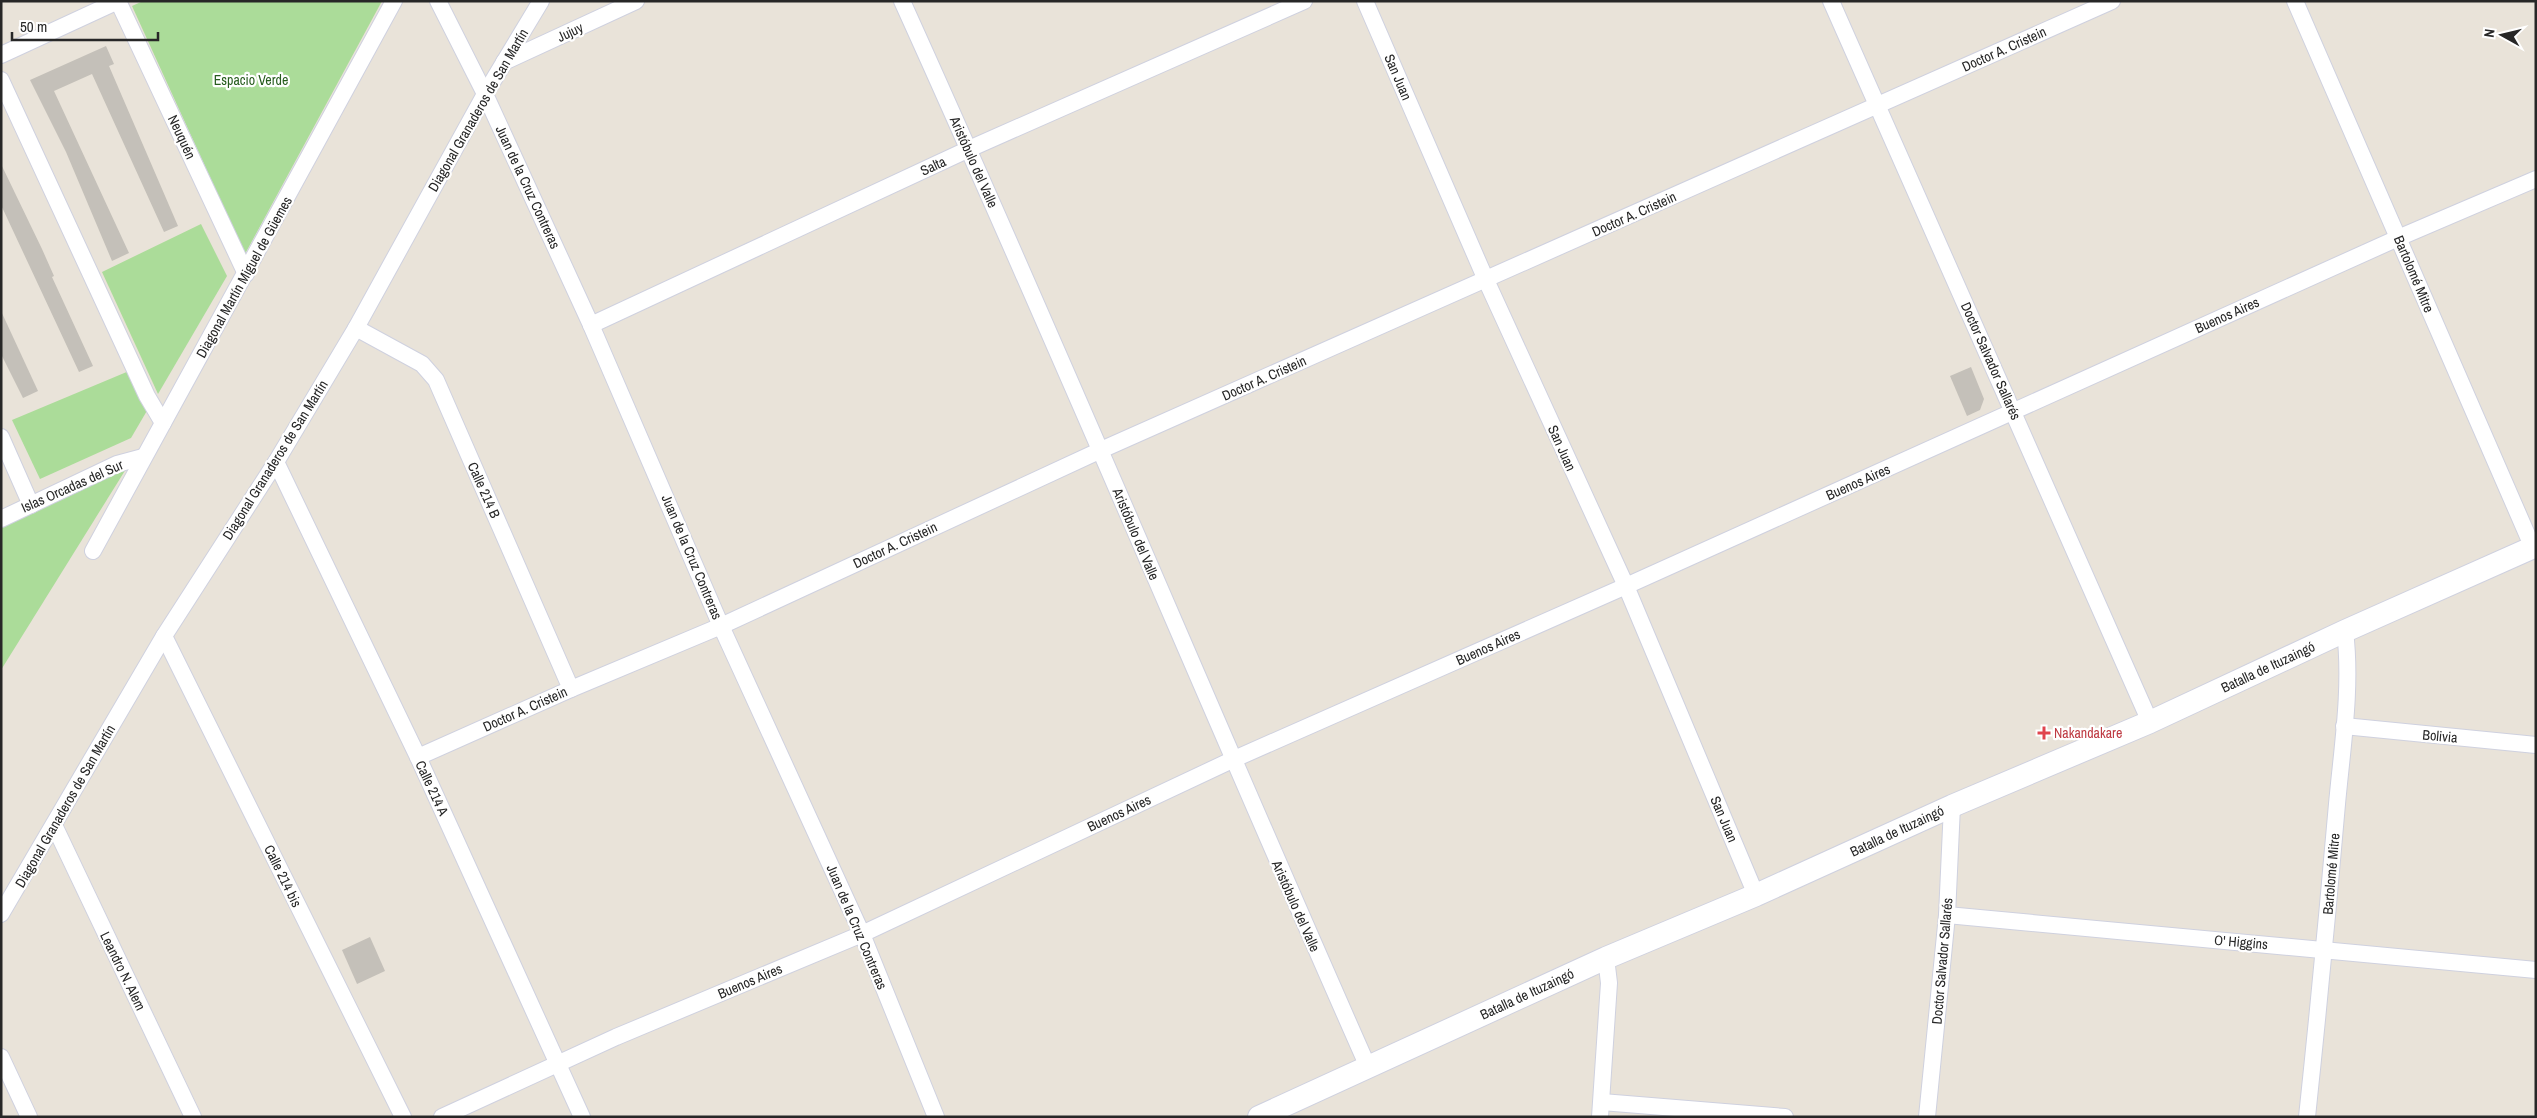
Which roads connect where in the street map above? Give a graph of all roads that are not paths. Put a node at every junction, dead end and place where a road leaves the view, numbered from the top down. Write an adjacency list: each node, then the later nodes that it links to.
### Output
1 (118, 1): 12 (street); 20 (street, Neuquén)
2 (394, 1): 20 (street, Diagonal Martín Miguel de Güemes)
3 (438, 1): 15 (street, Juan de la Cruz Contreras)
4 (541, 1): 13 (street, Diagonal Granaderos de San Martín)
5 (636, 1): 13 (street, Jujuy)
6 (902, 1): 17 (street, Aristóbulo del Valle)
7 (1304, 1): 17 (street, Salta)
8 (1365, 1): 21 (street, San Juan)
9 (1831, 1): 16 (street, Doctor Salvador Sallarés)
10 (2112, 1): 16 (street, Doctor A. Cristein)
11 (2295, 1): 19 (street, Bartolomé Mitre)
12 (1, 55)
13 (504, 62): 15 (street, Diagonal Granaderos de San Martín)
14 (1, 80): 25 (street)
15 (484, 94): 22 (street, Juan de la Cruz Contreras); 23 (street, Diagonal Granaderos de San Martín)
16 (1878, 106): 21 (street, Doctor A. Cristein); 24 (street, Doctor Salvador Sallarés)
17 (969, 149): 22 (street, Salta); 27 (street, Aristóbulo del Valle)
18 (2536, 179): 19 (street, Buenos Aires)
19 (2398, 238): 24 (street, Buenos Aires); 32 (street, Bartolomé Mitre)
20 (246, 274): 25 (street, Diagonal Martín Miguel de Güemes)
21 (1486, 280): 27 (street, Doctor A. Cristein); 34 (street, San Juan)
22 (591, 325): 35 (street, Juan de la Cruz Contreras)
23 (356, 328): 29 (street, Diagonal Granaderos de San Martín); 38 (street, Calle 214 B)
24 (2014, 412): 34 (street, Buenos Aires); 39 (street, Doctor Salvador Sallarés)
25 (163, 423): 28 (street, Diagonal Martín Miguel de Güemes)
26 (1, 437): 30 (street)
27 (1101, 450): 35 (street, Doctor A. Cristein); 43 (street, Aristóbulo del Valle)
28 (143, 457): 30 (street, Islas Orcadas del Sur); 33 (street, Diagonal Martín Miguel de Güemes)
29 (276, 462): 37 (street, Diagonal Granaderos de San Martín); 42 (street, Calle 214 A)
30 (32, 505): 31 (street, Islas Orcadas del Sur)
31 (1, 519)
32 (2534, 547): 36 (main road, Batalla de Ituzaingó)
33 (93, 551)
34 (1626, 586): 43 (street, Buenos Aires); 46 (street, San Juan)
35 (721, 626): 38 (street, Doctor A. Cristein); 49 (street, Juan de la Cruz Contreras)
36 (2345, 631): 39 (main road, Batalla de Ituzaingó); 40 (street, Bartolomé Mitre)
37 (164, 636): 45 (street, Diagonal Granaderos de San Martín); 59 (street, Calle 214 bis)
38 (570, 689): 42 (street, Doctor A. Cristein)
39 (2150, 722): 44 (main road, Batalla de Ituzaingó)
40 (2344, 726): 41 (street, Bolivia); 50 (street, Bartolomé Mitre)
41 (2536, 744)
42 (418, 757): 54 (street, Calle 214 A)
43 (1232, 760): 49 (street, Buenos Aires); 55 (street, Aristóbulo del Valle)
44 (1952, 806): 46 (main road, Batalla de Ituzaingó); 48 (street, Doctor Salvador Sallarés)
45 (54, 826): 47 (street, Diagonal Granaderos de San Martín); 58 (street, Leandro N. Alem)
46 (1756, 895): 51 (main road, Batalla de Ituzaingó)
47 (1, 914)
48 (1947, 915): 50 (street, O' Higgins); 65 (street, Doctor Salvador Sallarés)
49 (862, 934): 54 (street, Buenos Aires); 62 (street, Juan de la Cruz Contreras)
50 (2325, 950): 52 (street, O' Higgins); 66 (street, Bartolomé Mitre)
51 (1606, 958): 55 (main road, Batalla de Ituzaingó); 56 (street)
52 (2536, 970)
53 (1, 1057): 57 (street)
54 (558, 1062): 60 (street, Buenos Aires); 61 (street, Calle 214 A)
55 (1368, 1067): 63 (main road, Batalla de Ituzaingó)
56 (1601, 1109): 64 (street)
57 (28, 1117)
58 (193, 1117)
59 (403, 1117)
60 (442, 1117)
61 (582, 1117)
62 (936, 1117)
63 (1259, 1117)
64 (1784, 1117)
65 (1927, 1117)
66 (2307, 1117)

